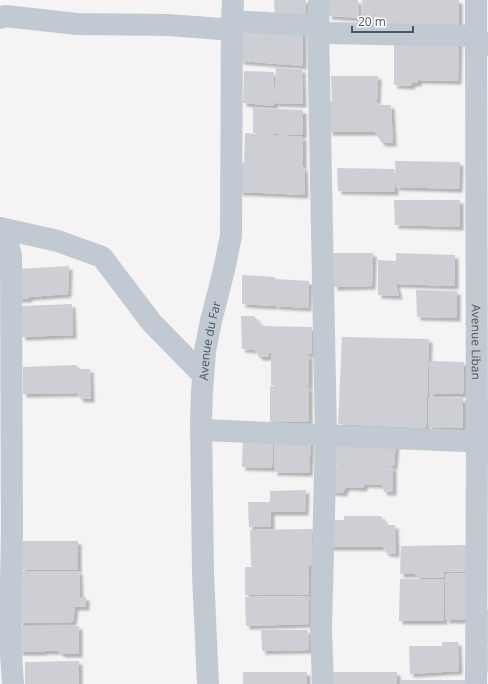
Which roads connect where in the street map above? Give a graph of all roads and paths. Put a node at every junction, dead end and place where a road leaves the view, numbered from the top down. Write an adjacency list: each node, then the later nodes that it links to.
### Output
1 (319, 0): 5 (street)
2 (476, 0): 6 (street, Avenue Liban)
3 (233, 10): 4 (street); 5 (street); 9 (street, Avenue du Far)
4 (0, 18)
5 (318, 26): 6 (street); 11 (street)
6 (482, 40): 12 (street, Avenue Liban)
7 (0, 228): 9 (street)
8 (0, 233): 13 (street)
9 (203, 375): 10 (street, Avenue du Far)
10 (202, 430): 11 (street); 14 (street, Avenue du Far)
11 (326, 435): 12 (street); 15 (street)
12 (483, 441): 16 (street, Avenue Liban)
13 (13, 684)
14 (208, 684)
15 (323, 684)
16 (476, 684)

